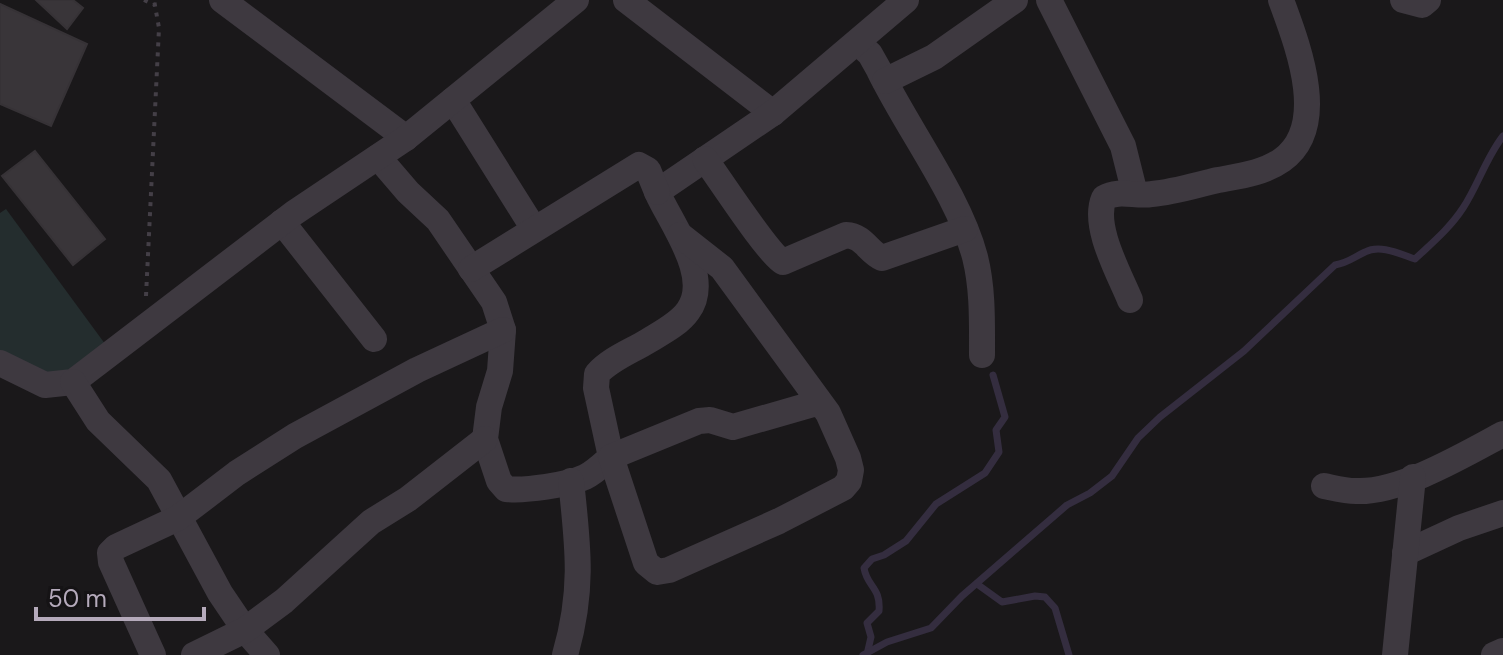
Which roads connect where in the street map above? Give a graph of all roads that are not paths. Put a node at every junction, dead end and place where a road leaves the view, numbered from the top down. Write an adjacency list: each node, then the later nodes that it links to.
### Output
1 (222, 0): 14 (street)
2 (576, 0): 12 (street)
3 (626, 0): 13 (street)
4 (906, 0): 10 (street)
5 (1015, 0): 11 (street)
6 (1049, 0): 18 (street)
7 (1281, 0): 18 (street)
8 (1403, 0): 9 (street)
9 (1428, 0)
10 (858, 43): 11 (street); 13 (street)
11 (885, 81): 21 (street)
12 (453, 100): 14 (street); 20 (street)
13 (773, 113): 16 (street)
14 (406, 138): 15 (street)
15 (378, 157): 19 (street); 23 (street)
16 (705, 159): 17 (street); 21 (street)
17 (657, 192): 20 (street); 22 (street)
18 (1135, 194): 24 (street)
19 (282, 222): 26 (street); 29 (street)
20 (534, 229): 23 (street)
21 (965, 229): 27 (street)
22 (680, 235): 30 (street); 33 (street)
23 (471, 269): 25 (street)
24 (1130, 300)
25 (503, 330): 32 (street); 38 (street)
26 (374, 339)
27 (982, 355)
28 (0, 363): 29 (street)
29 (73, 382): 38 (street)
30 (820, 402): 33 (street); 33 (street)
31 (1503, 434): 34 (street)
32 (485, 439): 35 (street); 40 (street)
33 (611, 457): 35 (street)
34 (1413, 477): 36 (street); 39 (street)
35 (571, 481): 45 (street)
36 (1324, 486)
37 (1503, 513): 39 (street)
38 (178, 518): 40 (street); 42 (street)
39 (1405, 553): 46 (street)
40 (245, 630): 43 (street); 44 (street)
41 (1503, 651): 47 (street)
42 (153, 655)
43 (194, 655)
44 (267, 655)
45 (565, 655)
46 (1395, 655)
47 (1494, 655)

